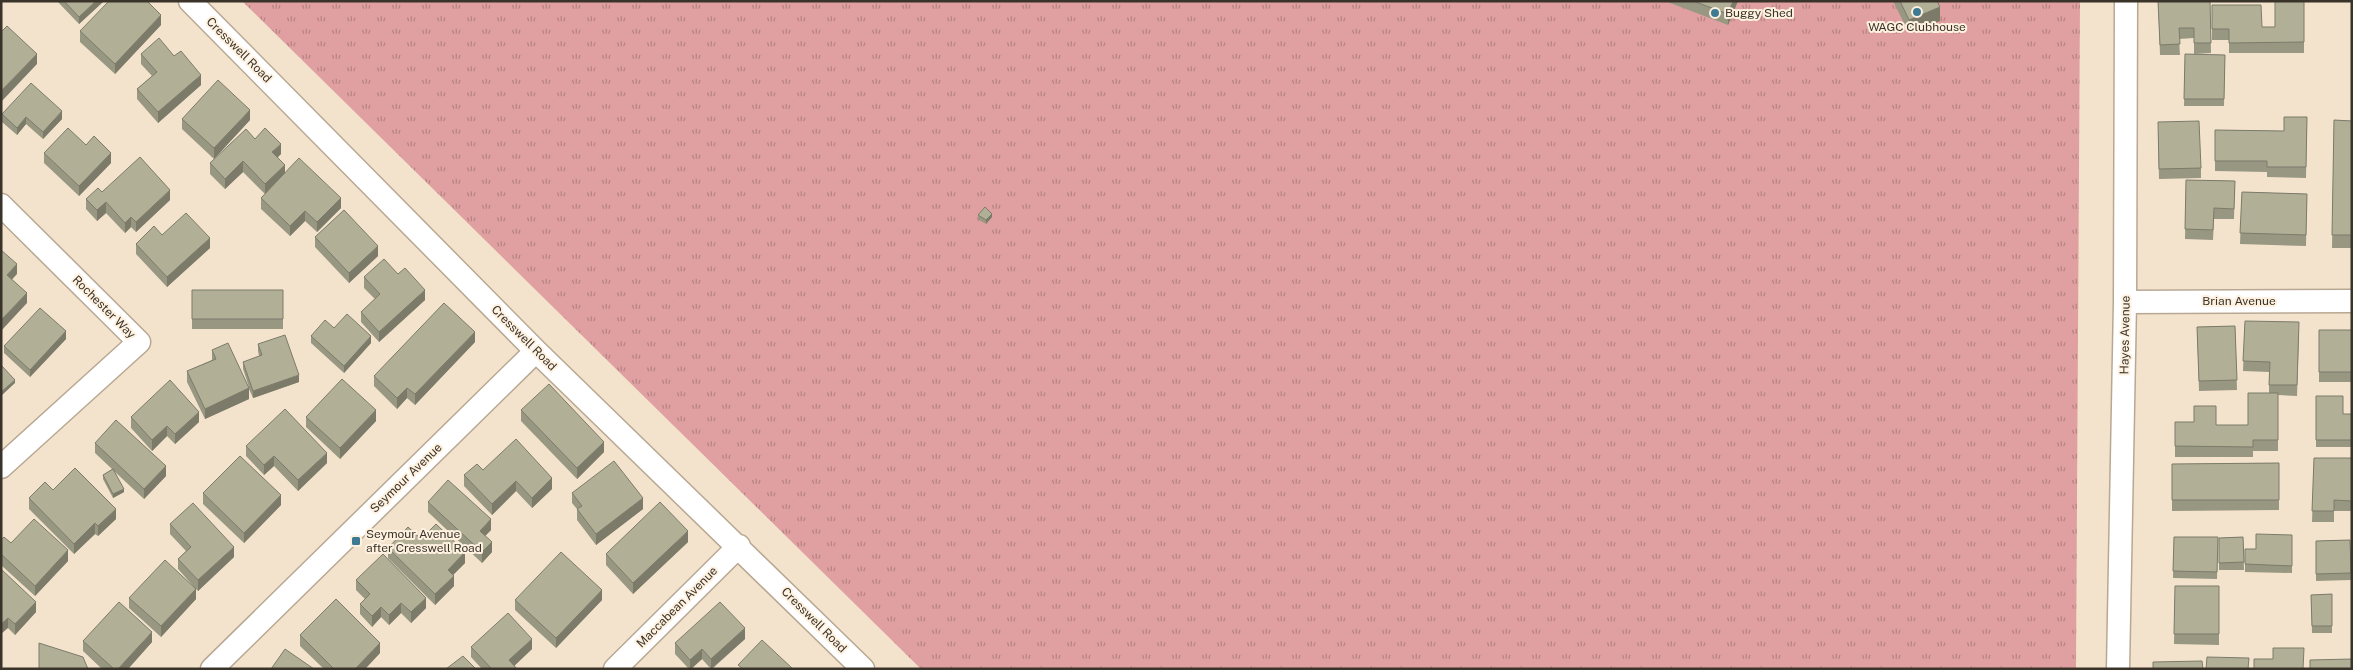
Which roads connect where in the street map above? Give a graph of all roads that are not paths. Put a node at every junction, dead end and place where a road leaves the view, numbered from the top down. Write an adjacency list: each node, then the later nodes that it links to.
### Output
1 (190, 1): 6 (street, Cresswell Road)
2 (2126, 1): 5 (street, Hayes Avenue)
3 (1, 205): 7 (street, Rochester Way)
4 (2352, 301): 5 (street, Brian Avenue)
5 (2126, 302): 12 (street, Hayes Avenue)
6 (536, 351): 8 (street, Cresswell Road); 9 (street, Seymour Avenue)
7 (1, 467)
8 (739, 546): 10 (street, Maccabean Avenue); 11 (street, Cresswell Road)
9 (212, 669)
10 (615, 669)
11 (863, 669)
12 (2118, 669)

